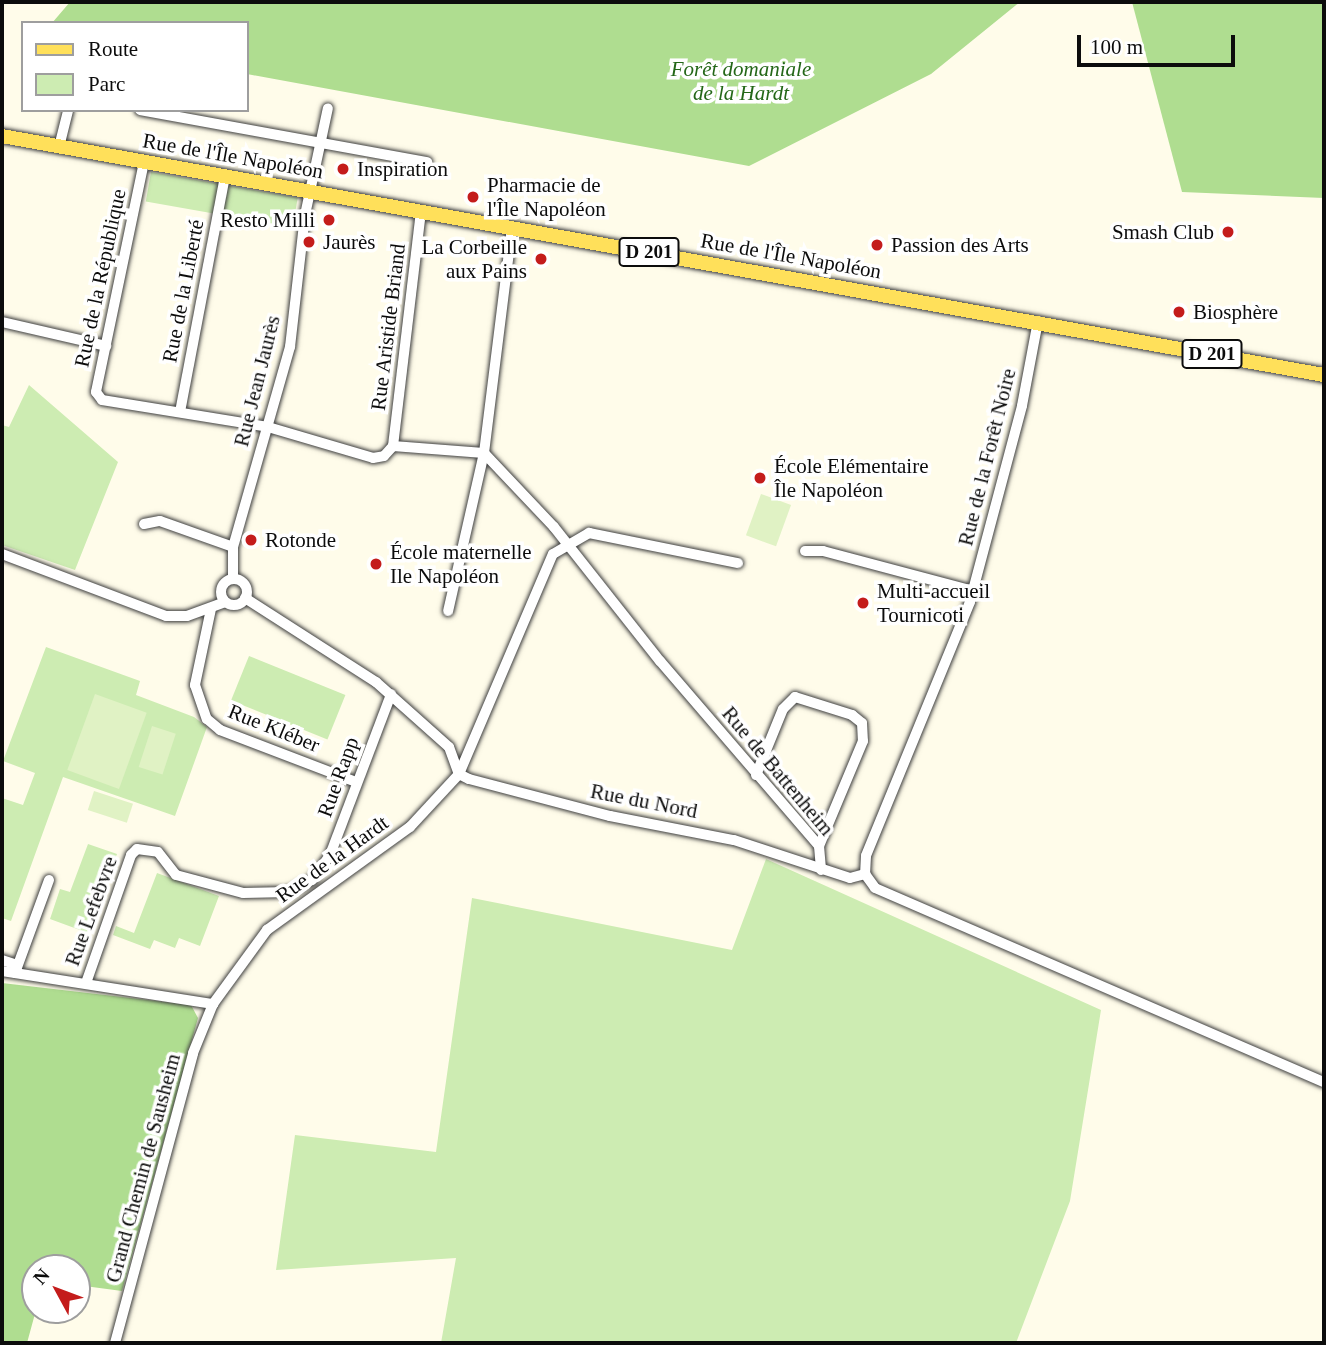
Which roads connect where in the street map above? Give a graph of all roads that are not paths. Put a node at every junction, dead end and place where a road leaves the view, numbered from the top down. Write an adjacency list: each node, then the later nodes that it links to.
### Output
1 (328, 108): 5 (street, Rue Jean Jaurès)
2 (68, 112): 6 (street)
3 (152, 112): 5 (street)
4 (2, 136): 6 (main road, Rue de l'Île Napoléon / D 201)
5 (319, 141): 8 (street); 10 (street, Rue Jean Jaurès)
6 (59, 147): 7 (main road, Rue de l'Île Napoléon / D 201)
7 (144, 162): 9 (main road, Rue de l'Île Napoléon / D 201); 15 (street, Rue de la République)
8 (427, 162)
9 (225, 176): 10 (main road, Rue de l'Île Napoléon / D 201); 17 (street, Rue de la Liberté)
10 (309, 191): 11 (main road, Rue de l'Île Napoléon / D 201); 18 (street, Rue Jean Jaurès)
11 (421, 212): 12 (main road, Rue de l'Île Napoléon / D 201); 19 (street, Rue Aristide Briand)
12 (512, 228): 13 (main road, Rue de l'Île Napoléon / D 201); 20 (street)
13 (1038, 321): 16 (main road, Rue de l'Île Napoléon / D 201); 28 (street, Rue de la Forêt Noire)
14 (2, 322): 15 (street)
15 (106, 346): 17 (street, Rue de la République)
16 (1324, 375)
17 (180, 412): 18 (street)
18 (268, 427): 19 (street); 23 (street, Rue Jean Jaurès)
19 (393, 446): 20 (street)
20 (484, 453): 22 (street, Rue de Battenheim); 32 (street)
21 (144, 524): 23 (street)
22 (566, 544): 26 (street); 34 (street, Rue de la Hardt); 37 (street, Rue de Battenheim)
23 (233, 547): 27 (street, Rue Jean Jaurès)
24 (805, 551): 28 (street)
25 (2, 554): 31 (street)
26 (738, 563)
27 (233, 579): 29 (street); 30 (street)
28 (973, 591): 41 (street, Rue de la Forêt Noire)
29 (245, 598): 30 (street); 33 (street)
30 (225, 602): 31 (street)
31 (211, 609): 38 (street, Rue Kléber)
32 (448, 611)
33 (391, 694): 35 (street); 38 (street, Rue Rapp)
34 (472, 745): 35 (street); 36 (street, Rue de la Hardt)
35 (449, 747): 36 (street)
36 (458, 774): 40 (street, Rue du Nord); 48 (street, Rue de la Hardt)
37 (756, 775): 39 (street, Rue de Battenheim); 39 (street)
38 (356, 782): 43 (street, Rue Rapp)
39 (819, 846): 40 (street, Rue de Battenheim)
40 (821, 870): 41 (street, Rue de Battenheim)
41 (865, 874): 49 (street)
42 (49, 880): 45 (street)
43 (243, 893): 47 (street, Rue Lefebvre)
44 (2, 960): 45 (street)
45 (16, 969): 46 (street); 47 (street)
46 (2, 971)
47 (86, 984): 48 (street)
48 (213, 1004): 50 (street, Grand Chemin de Sausheim)
49 (1324, 1082)
50 (115, 1343)

